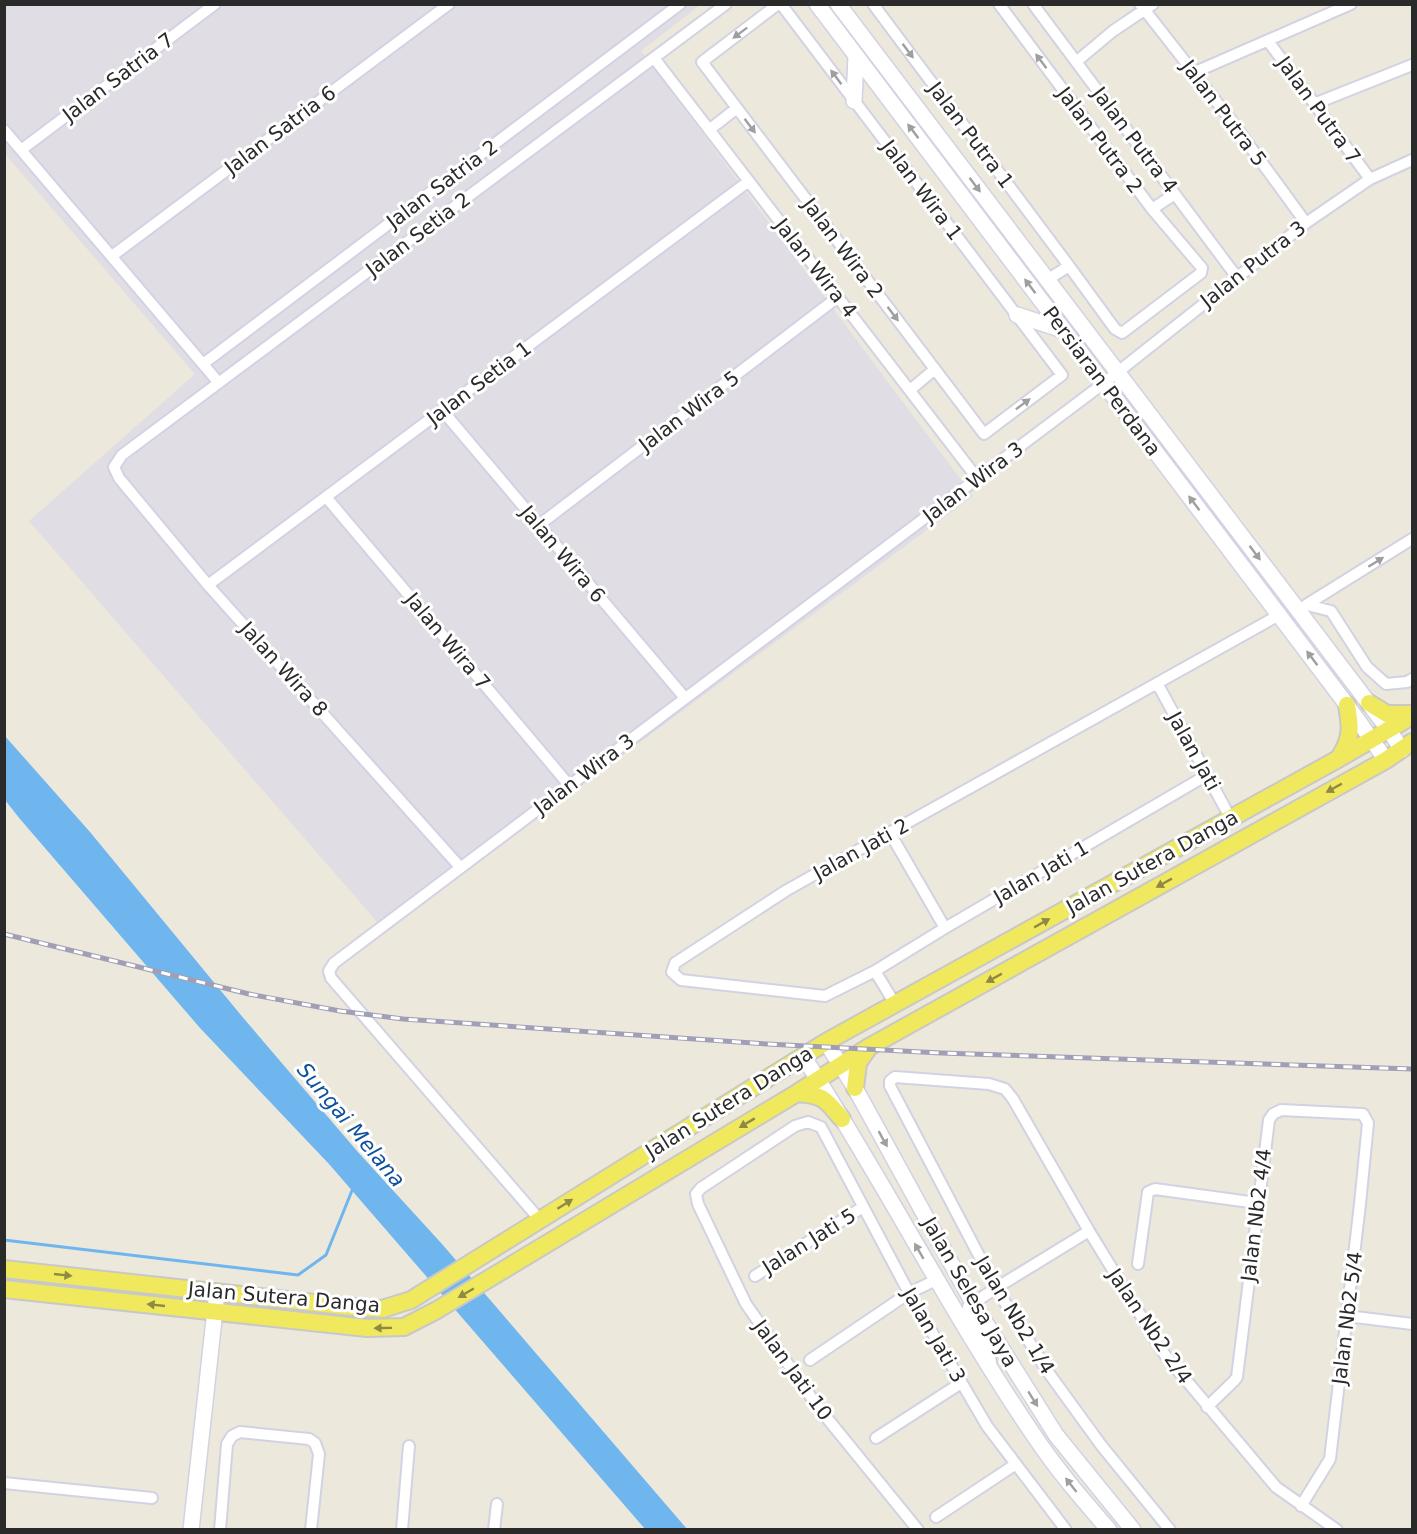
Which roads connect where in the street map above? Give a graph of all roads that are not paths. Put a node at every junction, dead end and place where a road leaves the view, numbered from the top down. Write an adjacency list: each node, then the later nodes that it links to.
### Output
1 (215, 4): 24 (street, Jalan Satria 7)
2 (449, 4): 31 (street, Jalan Satria 6)
3 (680, 4): 39 (street, Jalan Satria 2)
4 (726, 4): 15 (street, Jalan Setia 2)
5 (779, 4): 19 (street, Jalan Wira 1, one-way to 5); 21 (street, Jalan Wira 2, one-way to 21)
6 (817, 4): 14 (main road, Persiaran Perdana)
7 (838, 4): 34 (main road, Persiaran Perdana, one-way to 34)
8 (873, 4): 32 (street, Jalan Putra 1, one-way to 32)
9 (999, 4): 29 (street, Jalan Putra 2, one-way to 9)
10 (1033, 4): 16 (street, Jalan Putra 4)
11 (1351, 4): 13 (street)
12 (1146, 6): 16 (street); 18 (street, Jalan Putra 5)
13 (1268, 41): 18 (street); 20 (street, Jalan Putra 7)
14 (856, 56): 19 (main road); 37 (main road, Persiaran Perdana, one-way to 14)
15 (654, 58): 23 (street, Jalan Wira 4); 42 (street, Jalan Setia 2)
16 (1076, 62): 28 (street, Jalan Putra 4)
17 (1413, 65): 20 (street)
18 (1193, 73): 30 (street, Jalan Putra 5)
19 (854, 101): 36 (street, Jalan Wira 1)
20 (1314, 104): 26 (street, Jalan Putra 7)
21 (737, 108): 23 (street); 40 (street, Jalan Wira 2, one-way to 40)
22 (4, 130): 24 (street)
23 (709, 130): 27 (street, Jalan Wira 4)
24 (21, 150): 31 (street)
25 (1413, 160): 26 (street, Jalan Putra 3)
26 (1370, 179): 30 (street, Jalan Putra 3)
27 (749, 181): 35 (street, Jalan Wira 4); 45 (street, Jalan Setia 1)
28 (1175, 194): 29 (street); 33 (street, Jalan Putra 4)
29 (1152, 209): 38 (street, Jalan Putra 2)
30 (1306, 223): 33 (street, Jalan Putra 3)
31 (112, 256): 39 (street)
32 (1070, 266): 34 (street); 38 (street, Jalan Putra 1)
33 (1236, 276): 41 (street, Jalan Putra 3)
34 (1047, 280): 41 (main road, Persiaran Perdana)
35 (838, 297): 44 (street, Jalan Wira 4); 50 (street, Jalan Wira 5)
36 (1017, 315): 37 (main road); 46 (street, Jalan Wira 1, one-way to 36)
37 (1063, 330): 43 (main road, Persiaran Perdana)
38 (1122, 333)
39 (203, 364): 42 (street)
40 (934, 369): 44 (street); 46 (street, Jalan Wira 2)
41 (1117, 373): 43 (street, Jalan Putra 3); 54 (main road, Persiaran Perdana, one-way to 54)
42 (219, 383): 47 (street, Jalan Setia 2)
43 (1104, 383): 48 (street, Jalan Wira 3); 56 (main road, Persiaran Perdana, one-way to 43)
44 (910, 390): 48 (street, Jalan Wira 4)
45 (442, 410): 49 (street, Jalan Setia 1); 50 (street, Jalan Wira 6)
46 (984, 434)
47 (114, 467): 52 (street, Jalan Wira 8)
48 (977, 478): 59 (street, Jalan Wira 3)
49 (326, 497): 52 (street, Jalan Setia 1); 69 (street, Jalan Wira 7)
50 (539, 525): 59 (street, Jalan Wira 6)
51 (1413, 539): 53 (street, one-way to 51)
52 (208, 585): 72 (street, Jalan Wira 8)
53 (1339, 585): 54 (street); 55 (street)
54 (1303, 607): 55 (street); 60 (main road, Persiaran Perdana)
55 (1331, 611): 57 (street)
56 (1279, 615): 58 (street, Jalan Jati 2); 61 (main road, Persiaran Perdana, one-way to 56)
57 (1413, 679)
58 (1157, 683): 68 (street, Jalan Jati); 71 (street, Jalan Jati 2)
59 (685, 698): 69 (street, Jalan Wira 3)
60 (1369, 703): 62 (main road); 63 (main road, Persiaran Perdana)
61 (1347, 705): 64 (main road, Persiaran Perdana); 66 (main road)
62 (1413, 715): 63 (main road, Jalan Sutera Danga)
63 (1389, 730): 64 (main road, Jalan Sutera Danga); 65 (main road, Persiaran Perdana)
64 (1372, 740): 66 (main road, Jalan Sutera Danga); 67 (main road, Persiaran Perdana)
65 (1407, 746): 67 (main road, Jalan Sutera Danga)
66 (1338, 759): 70 (main road, Jalan Sutera Danga)
67 (1386, 759): 77 (main road, Jalan Sutera Danga, one-way to 77)
68 (1207, 775): 70 (street, Jalan Jati); 73 (street, Jalan Jati 1)
69 (569, 785): 72 (street, Jalan Wira 3)
70 (1231, 819): 75 (main road, Jalan Sutera Danga, one-way to 70)
71 (890, 833): 73 (street); 74 (street, Jalan Jati 2)
72 (460, 867): 89 (street, Jalan Wira 3)
73 (945, 928): 74 (street, Jalan Jati 1)
74 (875, 970): 75 (street)
75 (895, 1004): 76 (main road, Jalan Sutera Danga)
76 (826, 1042): 78 (main road, Jalan Sutera Danga); 79 (main road, Jalan Selesa Jaya)
77 (869, 1047): 79 (main road, Jalan Sutera Danga); 81 (main road)
78 (803, 1056): 80 (main road, Jalan Selesa Jaya); 89 (main road, Jalan Sutera Danga, one-way to 78)
79 (840, 1065): 80 (main road, Jalan Sutera Danga); 81 (main road, Jalan Selesa Jaya)
80 (818, 1079): 83 (main road, Jalan Sutera Danga); 84 (main road, Jalan Selesa Jaya)
81 (855, 1088): 99 (main road, Jalan Selesa Jaya, one-way to 99)
82 (1005, 1089): 90 (street, Jalan Nb2 2/4); 95 (street, Jalan Nb2 1/4)
83 (797, 1093): 84 (main road); 100 (main road, Jalan Sutera Danga, one-way to 100)
84 (842, 1119): 94 (main road, Jalan Selesa Jaya, one-way to 84)
85 (1368, 1122): 87 (street, Jalan Nb2 4/4); 101 (street, Jalan Nb2 5/4)
86 (821, 1127): 88 (street, Jalan Jati 3); 120 (street, Jalan Jati 10)
87 (1257, 1203): 91 (street); 106 (street, Jalan Nb2 4/4)
88 (863, 1207): 93 (street, Jalan Jati 5); 98 (street, Jalan Jati 3)
89 (540, 1220): 97 (main road, Jalan Sutera Danga)
90 (1089, 1231): 95 (street); 106 (street, Jalan Nb2 2/4)
91 (1138, 1264)
92 (4, 1269): 97 (main road, Jalan Sutera Danga, one-way to 97)
93 (755, 1276)
94 (936, 1280): 98 (street); 104 (main road, Jalan Selesa Jaya)
95 (996, 1288): 99 (street); 124 (street, Jalan Nb2 1/4)
96 (4, 1289): 100 (main road, Jalan Sutera Danga, one-way to 96)
97 (217, 1292): 100 (main road)
98 (909, 1293): 103 (street); 105 (street, Jalan Jati 3)
99 (973, 1303): 104 (street); 123 (main road, Jalan Selesa Jaya, one-way to 123)
100 (215, 1312): 115 (main road)
101 (1347, 1316): 102 (street); 113 (street, Jalan Nb2 5/4)
102 (1413, 1324)
103 (810, 1359)
104 (995, 1374): 122 (main road, Jalan Selesa Jaya, one-way to 104)
105 (961, 1383): 107 (street); 109 (street, Jalan Jati 3)
106 (1207, 1407): 113 (street, Jalan Nb2 2/4)
107 (876, 1438)
108 (409, 1446): 118 (street)
109 (1016, 1464): 114 (street); 121 (street, Jalan Jati 3)
110 (4, 1483): 111 (street)
111 (152, 1498)
112 (497, 1504): 119 (street)
113 (1301, 1506): 125 (street, Jalan Nb2 2/4)
114 (936, 1517)
115 (191, 1530)
116 (220, 1530): 117 (street)
117 (311, 1530)
118 (402, 1530)
119 (494, 1530)
120 (918, 1530)
121 (1066, 1530)
122 (1109, 1530)
123 (1133, 1530)
124 (1170, 1530)
125 (1337, 1530)

